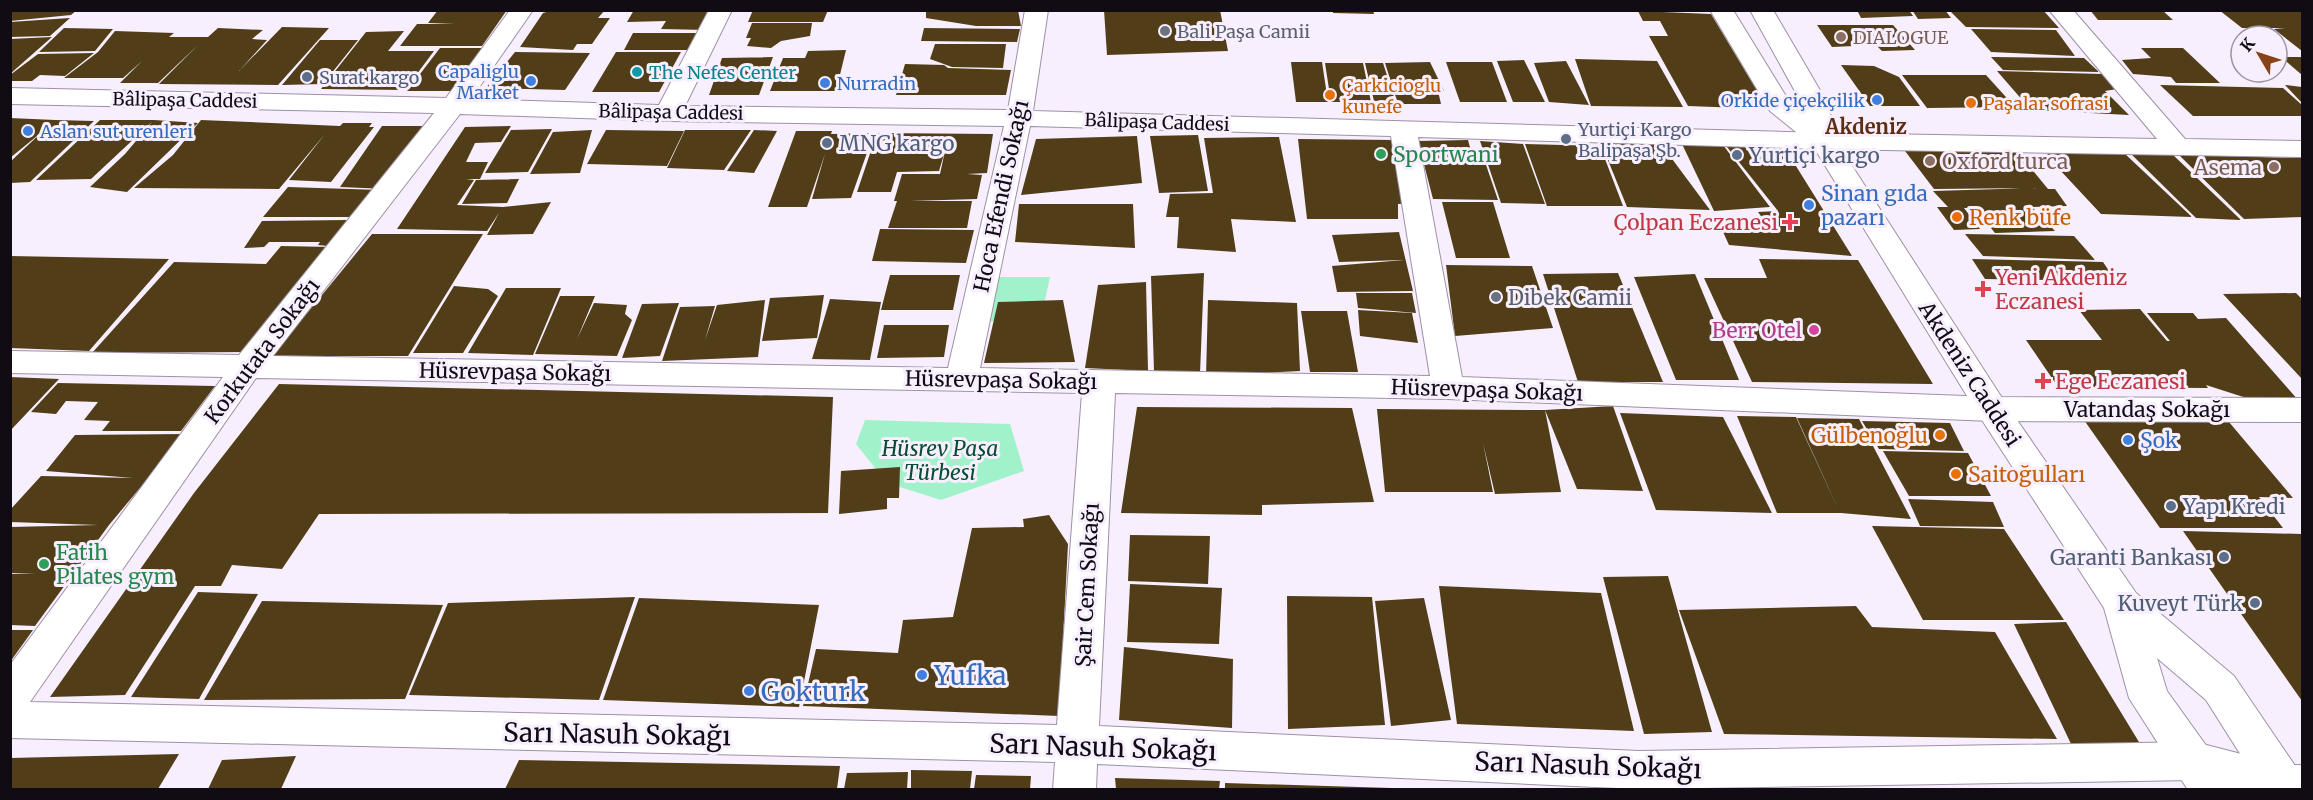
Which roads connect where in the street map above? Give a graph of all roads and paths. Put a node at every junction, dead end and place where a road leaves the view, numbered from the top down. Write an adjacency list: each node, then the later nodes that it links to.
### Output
1 (522, 10): 8 (street, Korkutata Sokağı)
2 (721, 10): 9 (street)
3 (1037, 10): 10 (street, Hoca Efendi Sokağı)
4 (1721, 10): 12 (street, Akdeniz Caddesi)
5 (1761, 10): 12 (street, Akdeniz Caddesi)
6 (2060, 10): 13 (street)
7 (10, 96): 8 (street, Bâlipaşa Caddesi)
8 (453, 106): 9 (street, Bâlipaşa Caddesi); 16 (street, Korkutata Sokağı)
9 (668, 113): 10 (street, Bâlipaşa Caddesi)
10 (1019, 118): 11 (street, Bâlipaşa Caddesi); 17 (street, Hoca Efendi Sokağı)
11 (1403, 129): 12 (street, Bâlipaşa Caddesi); 19 (street)
12 (1822, 141): 13 (street, Bâlipaşa Caddesi); 20 (street, Akdeniz Caddesi)
13 (2178, 147): 14 (street, Bâlipaşa Caddesi)
14 (2302, 149)
15 (10, 362): 16 (street, Hüsrevpaşa Sokağı)
16 (247, 366): 17 (street, Hüsrevpaşa Sokağı); 23 (street, Korkutata Sokağı)
17 (961, 381): 18 (street, Hüsrevpaşa Sokağı)
18 (1099, 381): 19 (street, Hüsrevpaşa Sokağı); 25 (street, Şair Cem Sokağı)
19 (1448, 388): 20 (street, Hüsrevpaşa Sokağı)
20 (1992, 409): 21 (street, Vatandaş Sokağı); 22 (street, Akdeniz Caddesi)
21 (2302, 410)
22 (2122, 604): 26 (street, Akdeniz Caddesi); 28 (street, Akdeniz Caddesi)
23 (10, 698)
24 (10, 720): 25 (street, Sarı Nasuh Sokağı)
25 (1078, 744): 27 (street, Sarı Nasuh Sokağı); 29 (street, Şair Cem Sokağı)
26 (2204, 775): 27 (street, Sarı Nasuh Sokağı); 28 (street, Sarı Nasuh Sokağı)
27 (1641, 780)
28 (2291, 787)
29 (1074, 789)

